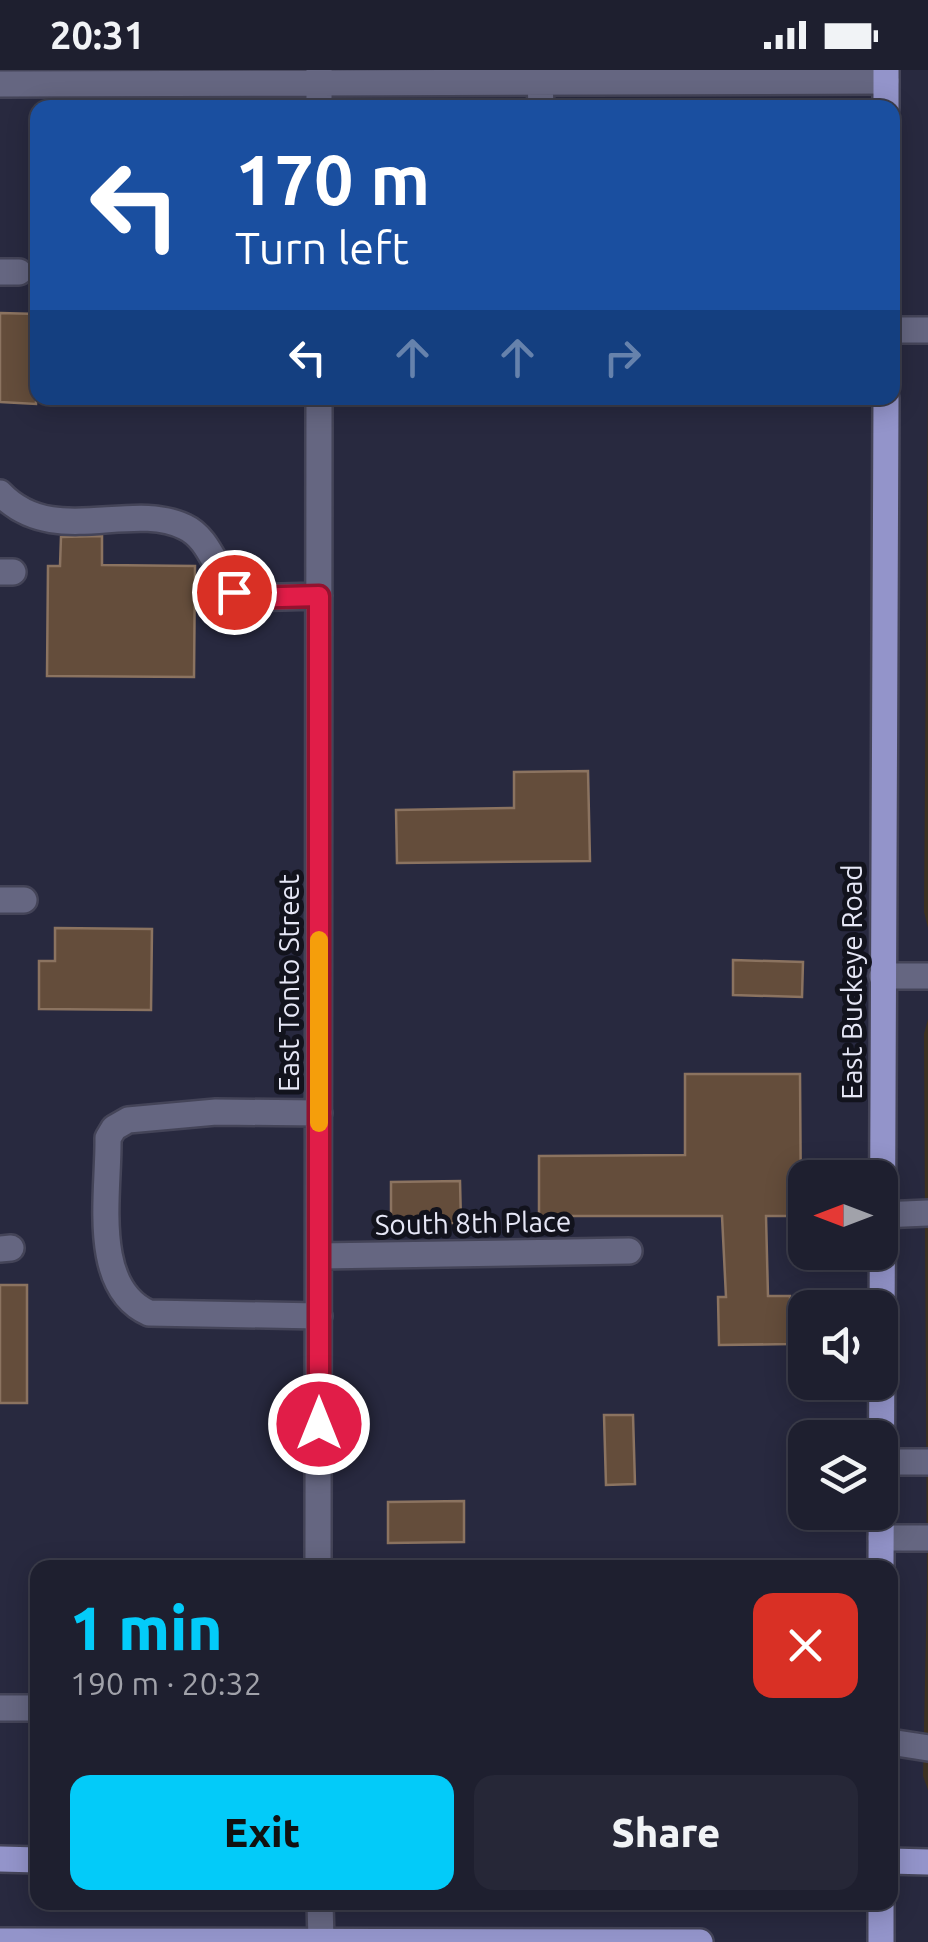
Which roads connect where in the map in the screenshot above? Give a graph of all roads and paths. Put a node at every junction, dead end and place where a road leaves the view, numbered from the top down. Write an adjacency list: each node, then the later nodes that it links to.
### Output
1 (319, 75): 3 (street); 4 (street)
2 (886, 75): 3 (street)
3 (540, 80): 5 (street)
4 (0, 84)
5 (540, 100)
6 (900, 330): 7 (street)
7 (928, 330)
8 (319, 405): 11 (street, East Tonto Street)
9 (886, 405): 12 (main road, East Buckeye Road)
10 (0, 493): 11 (street)
11 (319, 596): 14 (street, East Tonto Street)
12 (882, 976): 13 (street); 15 (main road, East Buckeye Road)
13 (928, 976)
14 (319, 1113): 19 (street, East Tonto Street); 21 (street)
15 (881, 1160)
16 (928, 1213): 17 (street)
17 (898, 1214)
18 (629, 1251): 19 (street, South 8th Place)
19 (319, 1256): 21 (street, East Tonto Street)
20 (881, 1270): 22 (main road, East Buckeye Road)
21 (319, 1316): 28 (street, East Tonto Street)
22 (881, 1420)
23 (898, 1462): 24 (street)
24 (928, 1462)
25 (881, 1530): 26 (main road, East Buckeye Road)
26 (881, 1538): 27 (street); 29 (main road, East Buckeye Road)
27 (928, 1538)
28 (318, 1560)
29 (881, 1560)
30 (0, 1708): 31 (street)
31 (30, 1708)
32 (898, 1743): 33 (street)
33 (928, 1748)
34 (0, 1860): 35 (main road)
35 (30, 1860)
36 (898, 1862): 37 (main road)
37 (928, 1862)
38 (320, 1910): 42 (street)
39 (881, 1910): 44 (main road)
40 (0, 1941): 41 (main road)
41 (254, 1942): 42 (main road)
42 (320, 1942): 43 (main road)
43 (700, 1942)
44 (881, 1942)

